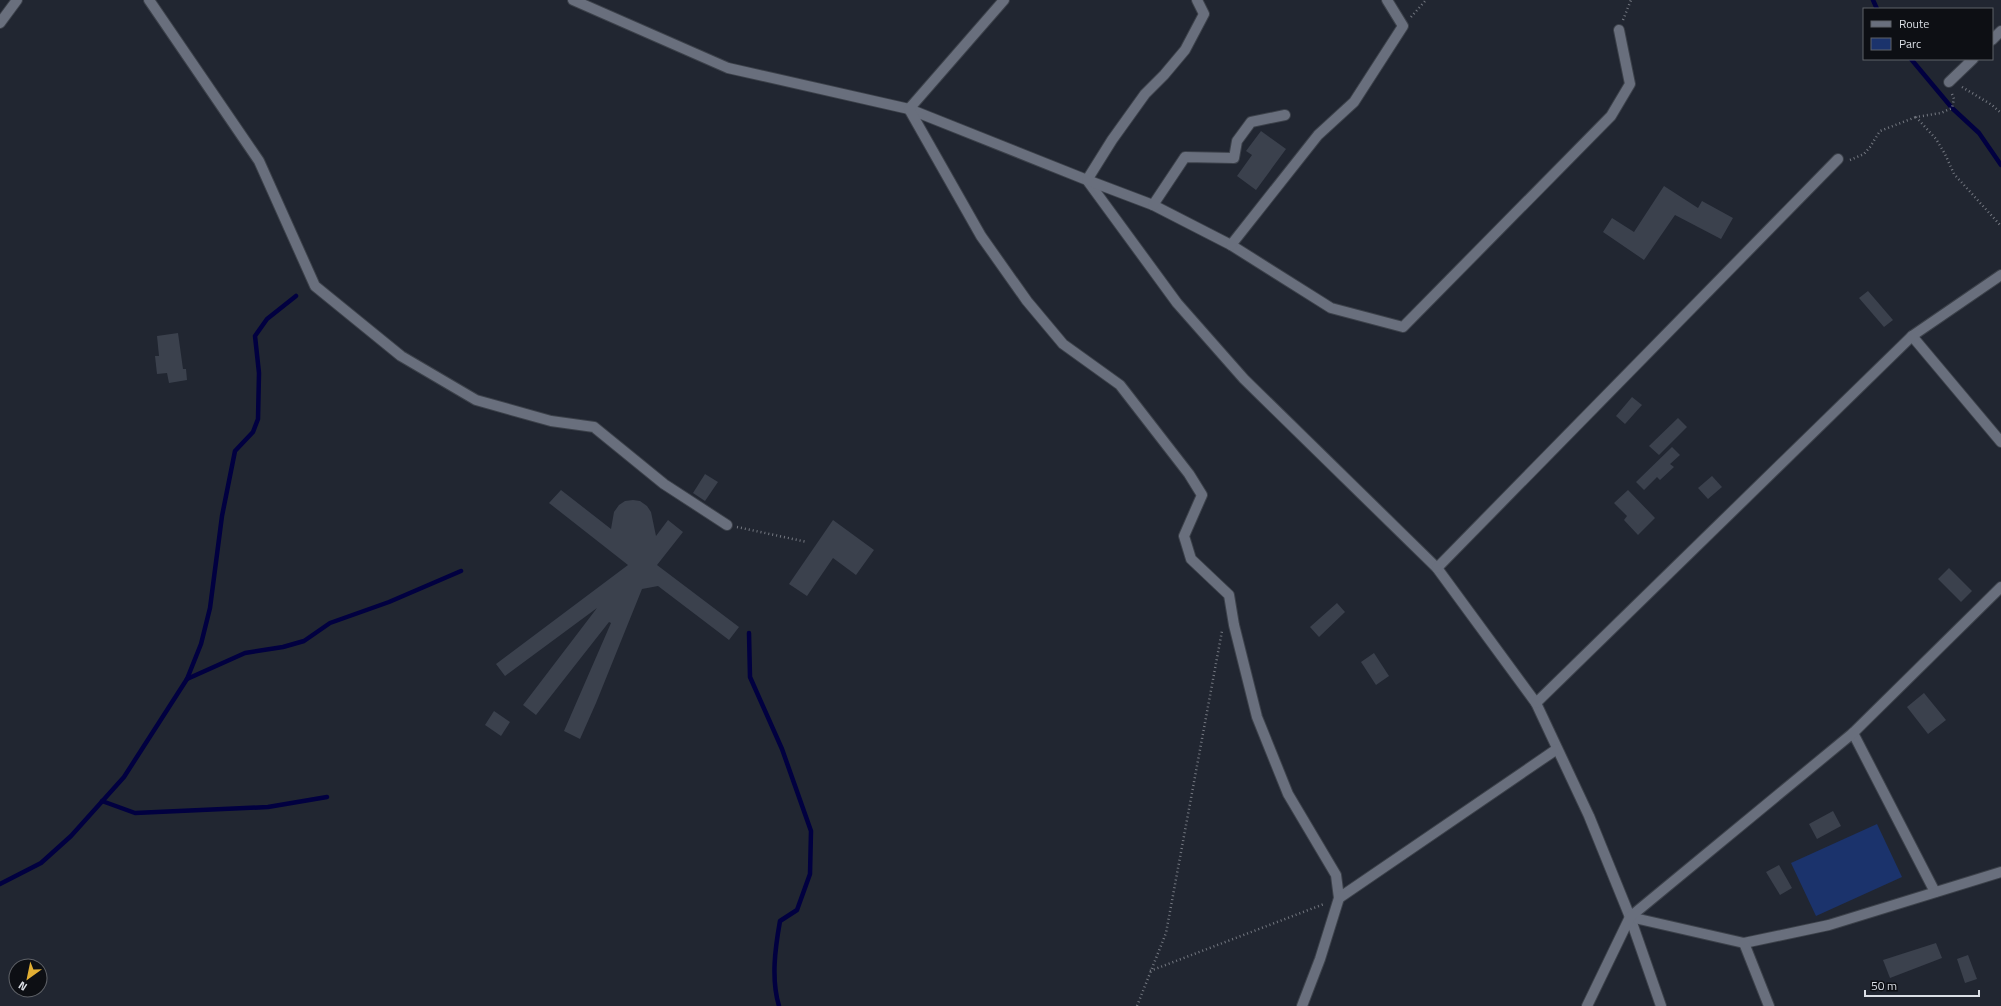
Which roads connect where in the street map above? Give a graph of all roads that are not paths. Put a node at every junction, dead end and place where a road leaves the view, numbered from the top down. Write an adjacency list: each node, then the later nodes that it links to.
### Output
1 (17, 0): 7 (street)
2 (149, 0): 22 (street)
3 (573, 0): 13 (street)
4 (1004, 0): 13 (street)
5 (1196, 0): 16 (street)
6 (1387, 0): 18 (street)
7 (1, 21)
8 (1619, 30): 18 (street)
9 (2001, 31): 10 (street)
10 (1993, 39)
11 (1972, 60): 12 (street)
12 (1949, 82)
13 (909, 109): 16 (street); 30 (street)
14 (1285, 115): 17 (street)
15 (1838, 159): 23 (street)
16 (1087, 180): 17 (street); 23 (street)
17 (1153, 205): 18 (street)
18 (1231, 245)
19 (2001, 275): 20 (street)
20 (1912, 336): 21 (street); 25 (street)
21 (2001, 442)
22 (727, 525)
23 (1437, 568): 25 (street)
24 (2001, 587): 26 (street)
25 (1536, 703): 27 (street)
26 (1853, 733): 29 (street); 31 (street)
27 (1557, 749): 30 (street); 31 (street)
28 (2001, 872): 29 (street)
29 (1935, 892): 32 (street)
30 (1339, 898): 33 (street)
31 (1630, 917): 32 (street); 34 (street); 35 (street)
32 (1744, 943): 36 (street)
33 (1302, 1006)
34 (1587, 1006)
35 (1661, 1006)
36 (1769, 1006)

